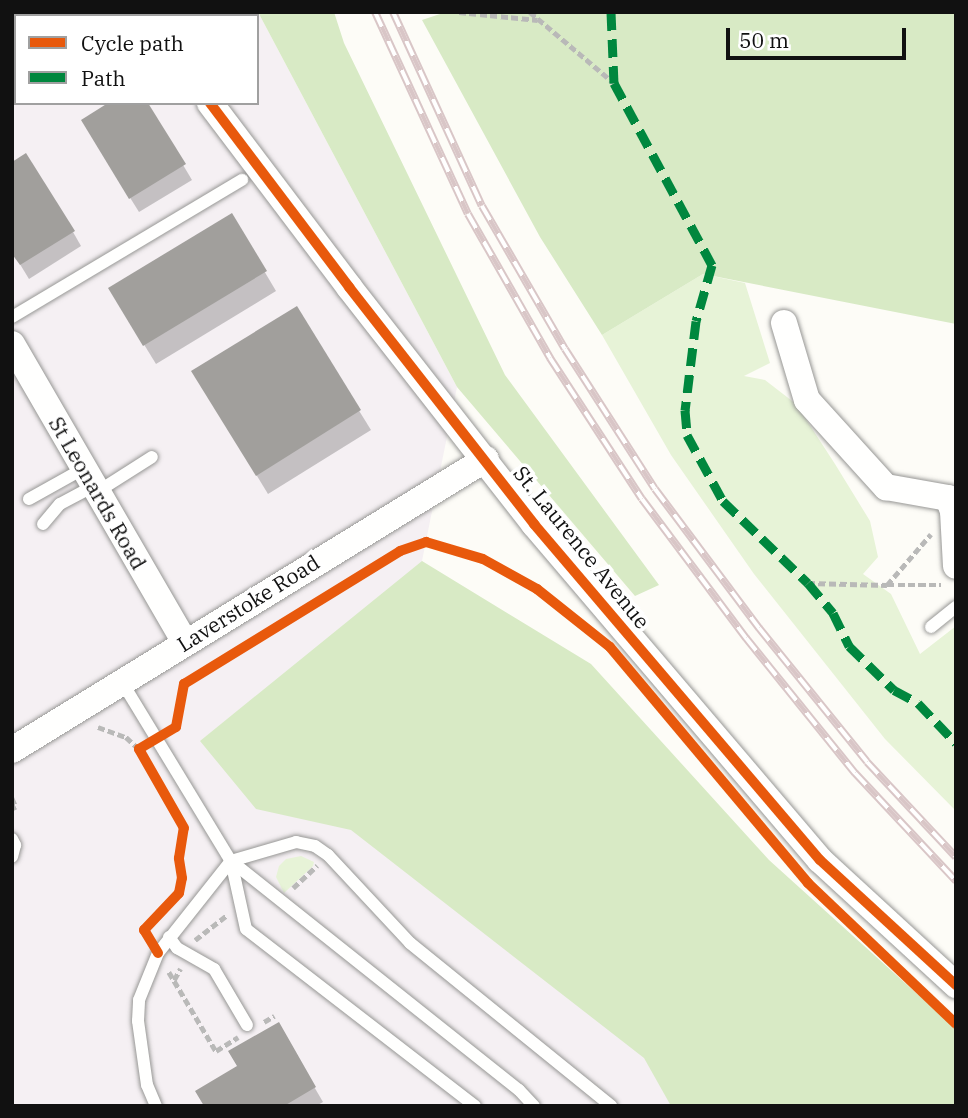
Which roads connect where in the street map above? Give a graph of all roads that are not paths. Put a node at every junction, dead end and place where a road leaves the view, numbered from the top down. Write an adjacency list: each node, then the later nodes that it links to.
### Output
1 (212, 105): 7 (street, St. Laurence Avenue)
2 (242, 180): 3 (lane)
3 (12, 317)
4 (785, 323): 10 (street)
5 (12, 344): 8 (street, St Leonards Road)
6 (152, 457): 8 (lane)
7 (486, 459): 15 (street, Laverstoke Road); 22 (street, St. Laurence Avenue)
8 (91, 482): 9 (lane); 11 (lane); 15 (street, St Leonards Road)
9 (29, 499)
10 (952, 499): 12 (street)
11 (43, 524)
12 (949, 576)
13 (956, 607): 14 (lane)
14 (931, 627)
15 (185, 642): 16 (street, Laverstoke Road)
16 (122, 681): 17 (street, Laverstoke Road); 20 (lane)
17 (12, 750)
18 (12, 839): 19 (lane)
19 (12, 857)
20 (231, 861): 21 (lane); 25 (lane); 26 (lane); 27 (lane)
21 (169, 937): 23 (lane); 24 (lane)
22 (956, 985)
23 (249, 1028)
24 (156, 1106)
25 (475, 1106)
26 (534, 1106)
27 (611, 1106)

